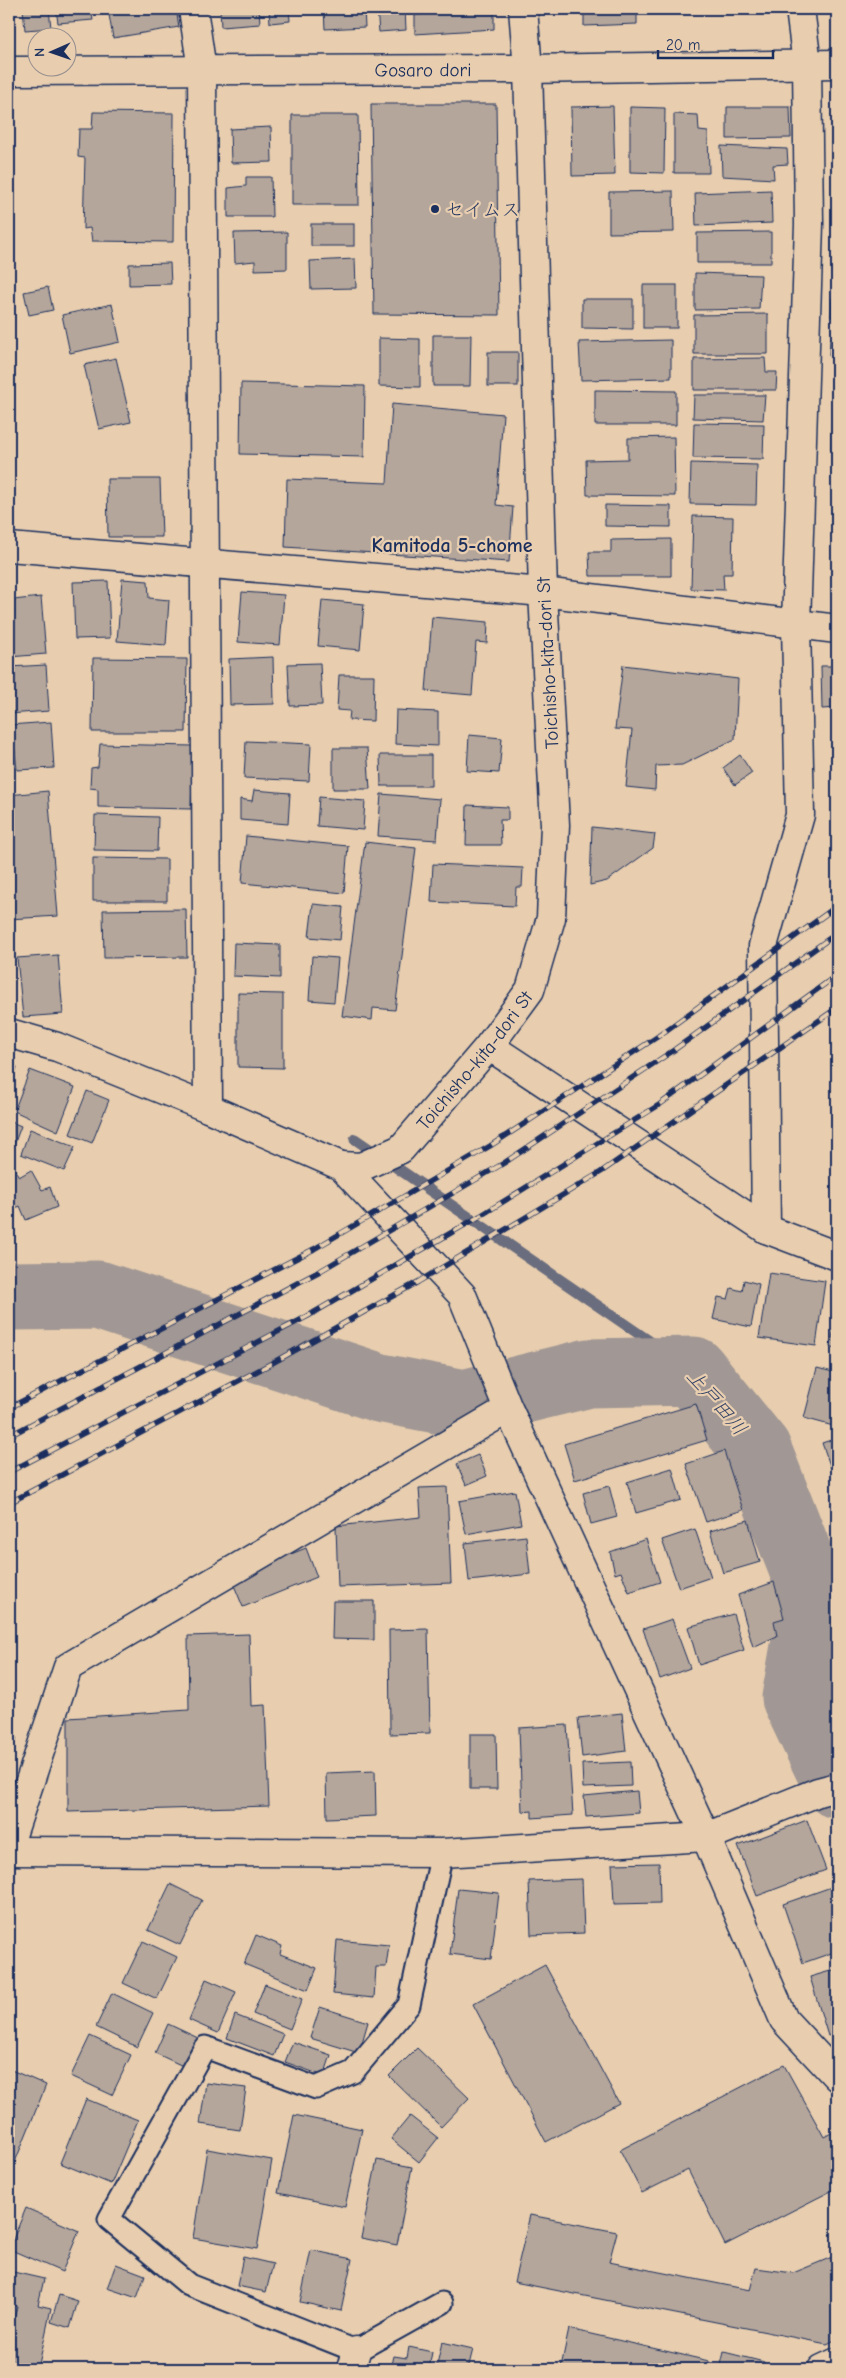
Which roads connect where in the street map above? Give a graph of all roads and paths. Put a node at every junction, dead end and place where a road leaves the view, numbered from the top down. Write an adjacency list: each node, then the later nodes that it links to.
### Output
1 (193, 9): 7 (street)
2 (523, 9): 6 (street, Toichisho-kita-dori St)
3 (800, 9): 4 (street)
4 (808, 64): 5 (street, Gosaro dori); 6 (street, Gosaro dori); 12 (street)
5 (837, 64)
6 (528, 69): 7 (street, Gosaro dori); 11 (street, Toichisho-kita-dori St)
7 (202, 70): 8 (street, Gosaro dori); 10 (street)
8 (9, 71)
9 (9, 547): 10 (street)
10 (206, 564): 11 (street); 16 (street)
11 (543, 592): 12 (street); 15 (street, Toichisho-kita-dori St)
12 (796, 624): 13 (street); 18 (street)
13 (837, 629)
14 (9, 1033): 16 (street)
15 (489, 1046): 17 (street, Toichisho-kita-dori St); 18 (street)
16 (208, 1108): 17 (street)
17 (351, 1167): 20 (street)
18 (766, 1229): 19 (street)
19 (837, 1256)
20 (507, 1408): 22 (street); 23 (street)
21 (828, 1790): 22 (street)
22 (706, 1837): 25 (street); 26 (street)
23 (9, 1844)
24 (9, 1851): 25 (street)
25 (442, 1853): 28 (lane)
26 (837, 2077)
27 (442, 2303): 28 (lane)
28 (354, 2360)
29 (837, 2362): 30 (street)
30 (822, 2369)

